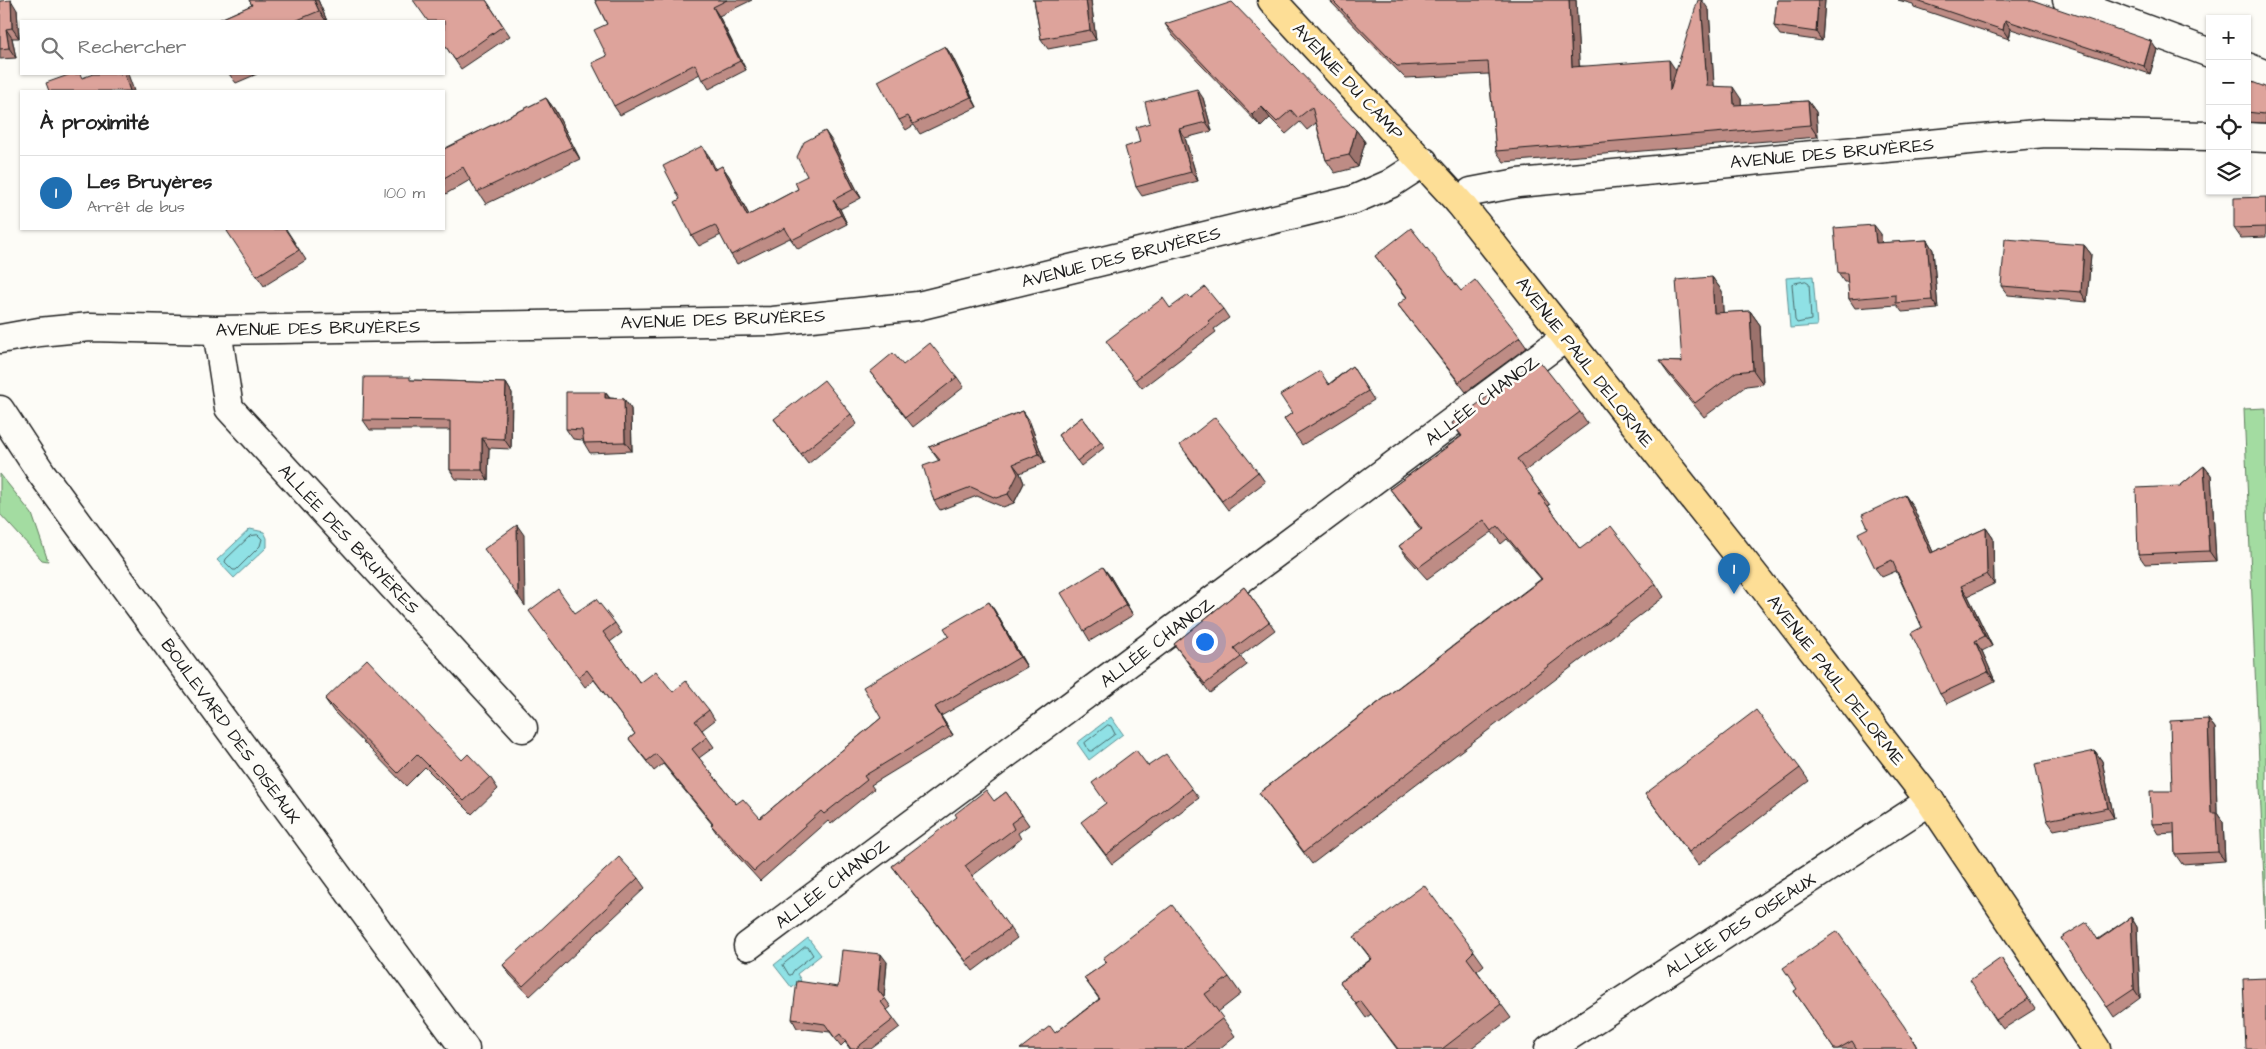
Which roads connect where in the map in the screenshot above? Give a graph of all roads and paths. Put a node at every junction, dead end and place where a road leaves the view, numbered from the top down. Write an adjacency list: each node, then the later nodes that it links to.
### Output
1 (1272, 0): 9 (main road, AVENUE DU CAMP)
2 (2067, 0): 3 (street)
3 (2206, 52)
4 (2251, 69): 5 (street)
5 (2266, 75)
6 (2206, 136): 10 (street, AVENUE DES BRUYÈRES)
7 (2251, 137): 8 (street)
8 (2266, 138)
9 (1424, 162): 10 (main road, AVENUE PAUL DELORME); 11 (street, AVENUE DES BRUYÈRES)
10 (1459, 202): 12 (main road, AVENUE PAUL DELORME)
11 (217, 330): 13 (street, AVENUE DES BRUYÈRES); 15 (street, ALLÉE DES BRUYÈRES)
12 (1566, 337): 16 (main road, AVENUE PAUL DELORME); 17 (street, ALLÉE CHANOZ)
13 (0, 339)
14 (0, 410): 18 (street, BOULEVARD DES OISEAUX)
15 (523, 728)
16 (1930, 801): 19 (street, ALLÉE DES OISEAUX); 20 (main road, AVENUE PAUL DELORME)
17 (748, 946)
18 (465, 1049)
19 (1549, 1049)
20 (2096, 1049)

